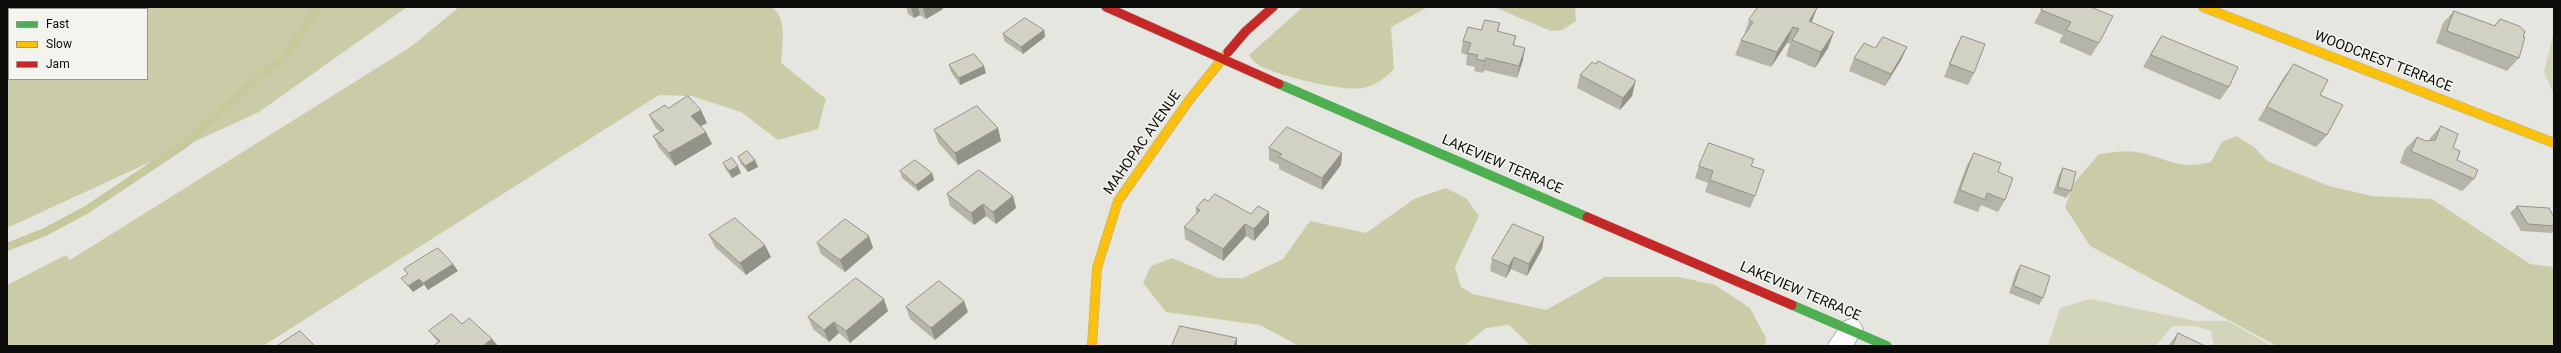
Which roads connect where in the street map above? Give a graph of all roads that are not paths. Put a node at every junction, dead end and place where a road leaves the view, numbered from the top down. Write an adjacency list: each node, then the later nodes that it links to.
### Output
1 (1106, 7): 4 (street, LAKEVIEW TERRACE)
2 (1273, 7): 4 (street, MAHOPAC AVENUE)
3 (2203, 7): 5 (street, WOODCREST TERRACE)
4 (1222, 60): 6 (street, LAKEVIEW TERRACE); 7 (street, MAHOPAC AVENUE)
5 (2554, 143)
6 (1845, 338): 8 (street, LAKEVIEW TERRACE)
7 (1092, 346)
8 (1888, 346)

